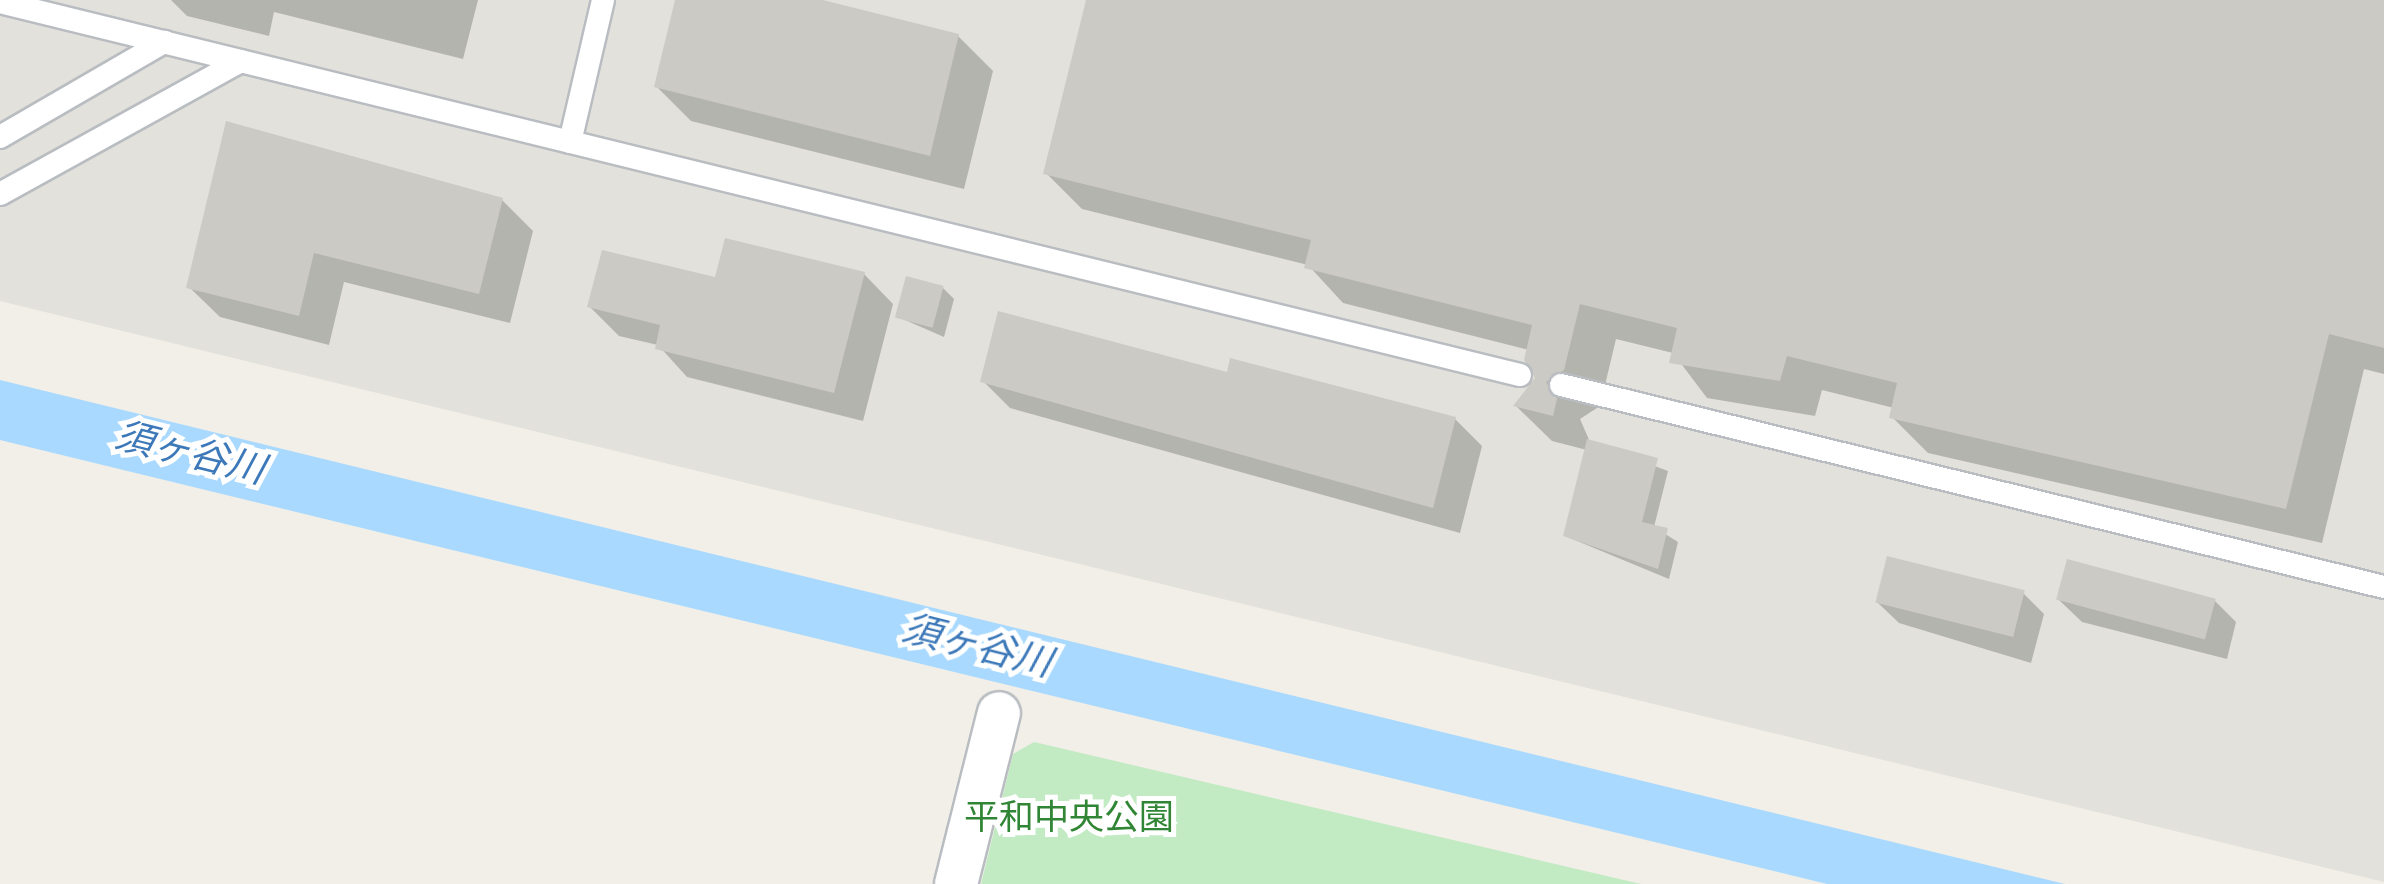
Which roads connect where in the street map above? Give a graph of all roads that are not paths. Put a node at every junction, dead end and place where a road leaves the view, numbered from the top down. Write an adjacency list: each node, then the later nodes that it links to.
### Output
1 (603, 0): 6 (lane)
2 (0, 2): 3 (lane)
3 (164, 42): 4 (lane); 5 (lane)
4 (241, 61): 6 (lane); 7 (lane)
5 (0, 136)
6 (570, 142): 8 (lane)
7 (0, 194)
8 (1520, 375)
9 (1561, 385): 10 (lane)
10 (2384, 587)
11 (999, 713): 12 (street)
12 (956, 884)

